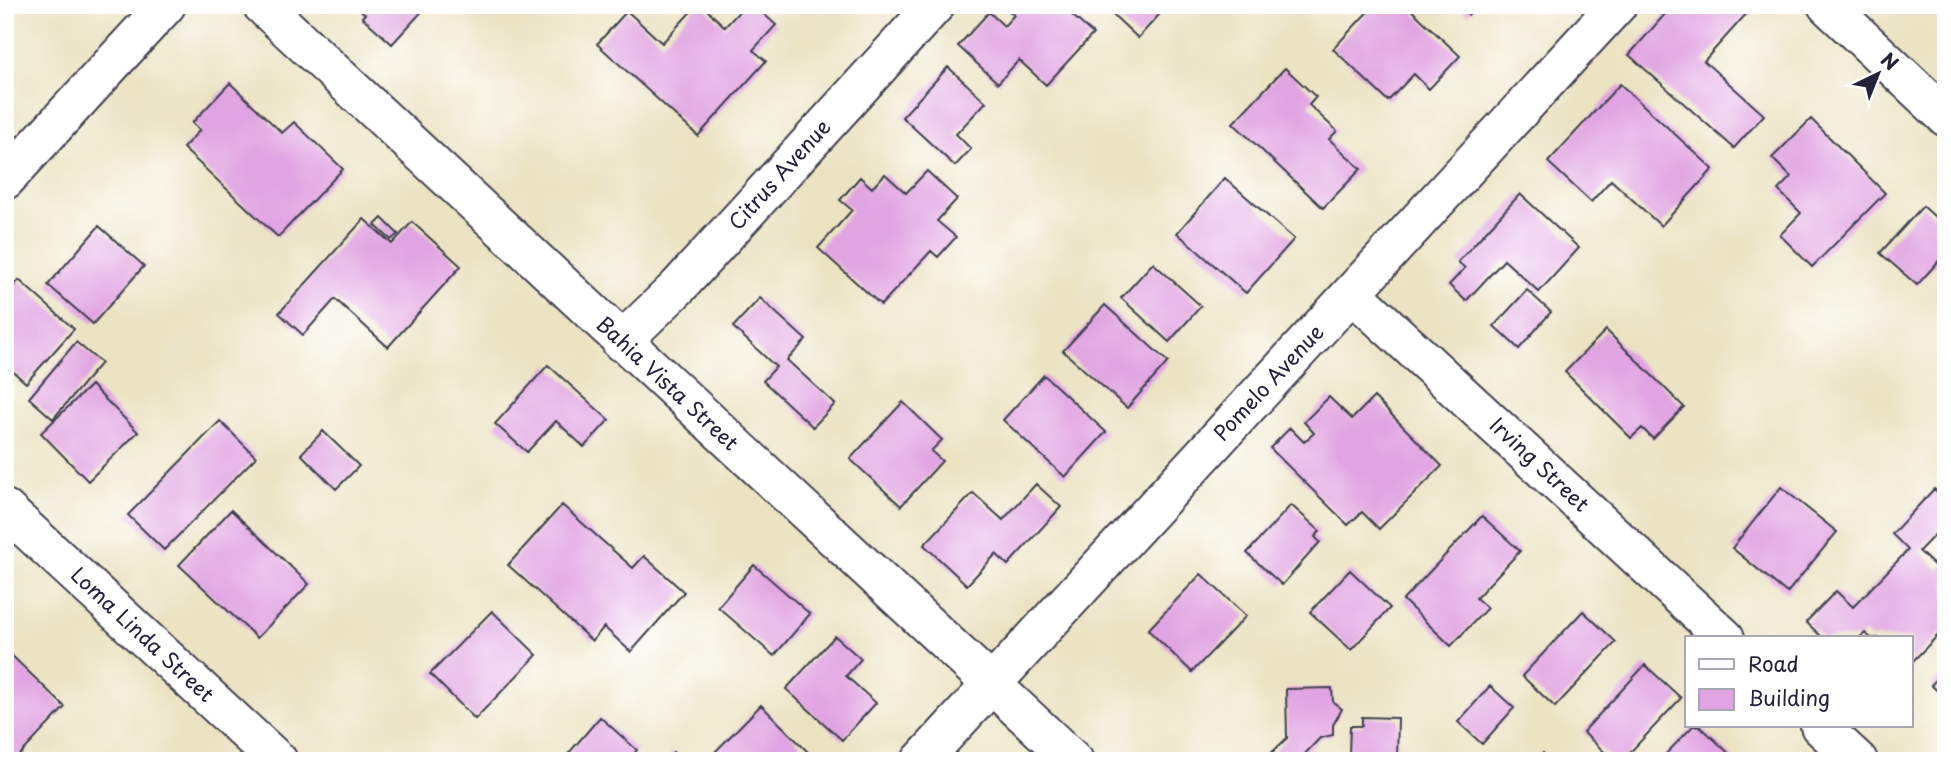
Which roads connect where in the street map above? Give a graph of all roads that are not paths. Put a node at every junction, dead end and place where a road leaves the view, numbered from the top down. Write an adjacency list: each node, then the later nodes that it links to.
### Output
1 (166, 5): 7 (street)
2 (262, 5): 9 (street, Bahia Vista Street)
3 (935, 5): 9 (street, Citrus Avenue)
4 (1617, 5): 8 (street, Pomelo Avenue)
5 (1826, 5): 6 (street)
6 (1946, 117)
7 (5, 180)
8 (1352, 293): 11 (street, Irving Street); 12 (street, Pomelo Avenue)
9 (621, 342): 12 (street, Bahia Vista Street)
10 (5, 509): 14 (street, Loma Linda Street)
11 (1724, 636)
12 (992, 685): 15 (street, Pomelo Avenue); 16 (street, Bahia Vista Street)
13 (1822, 728): 17 (street)
14 (278, 761)
15 (921, 761)
16 (1074, 761)
17 (1858, 761)

